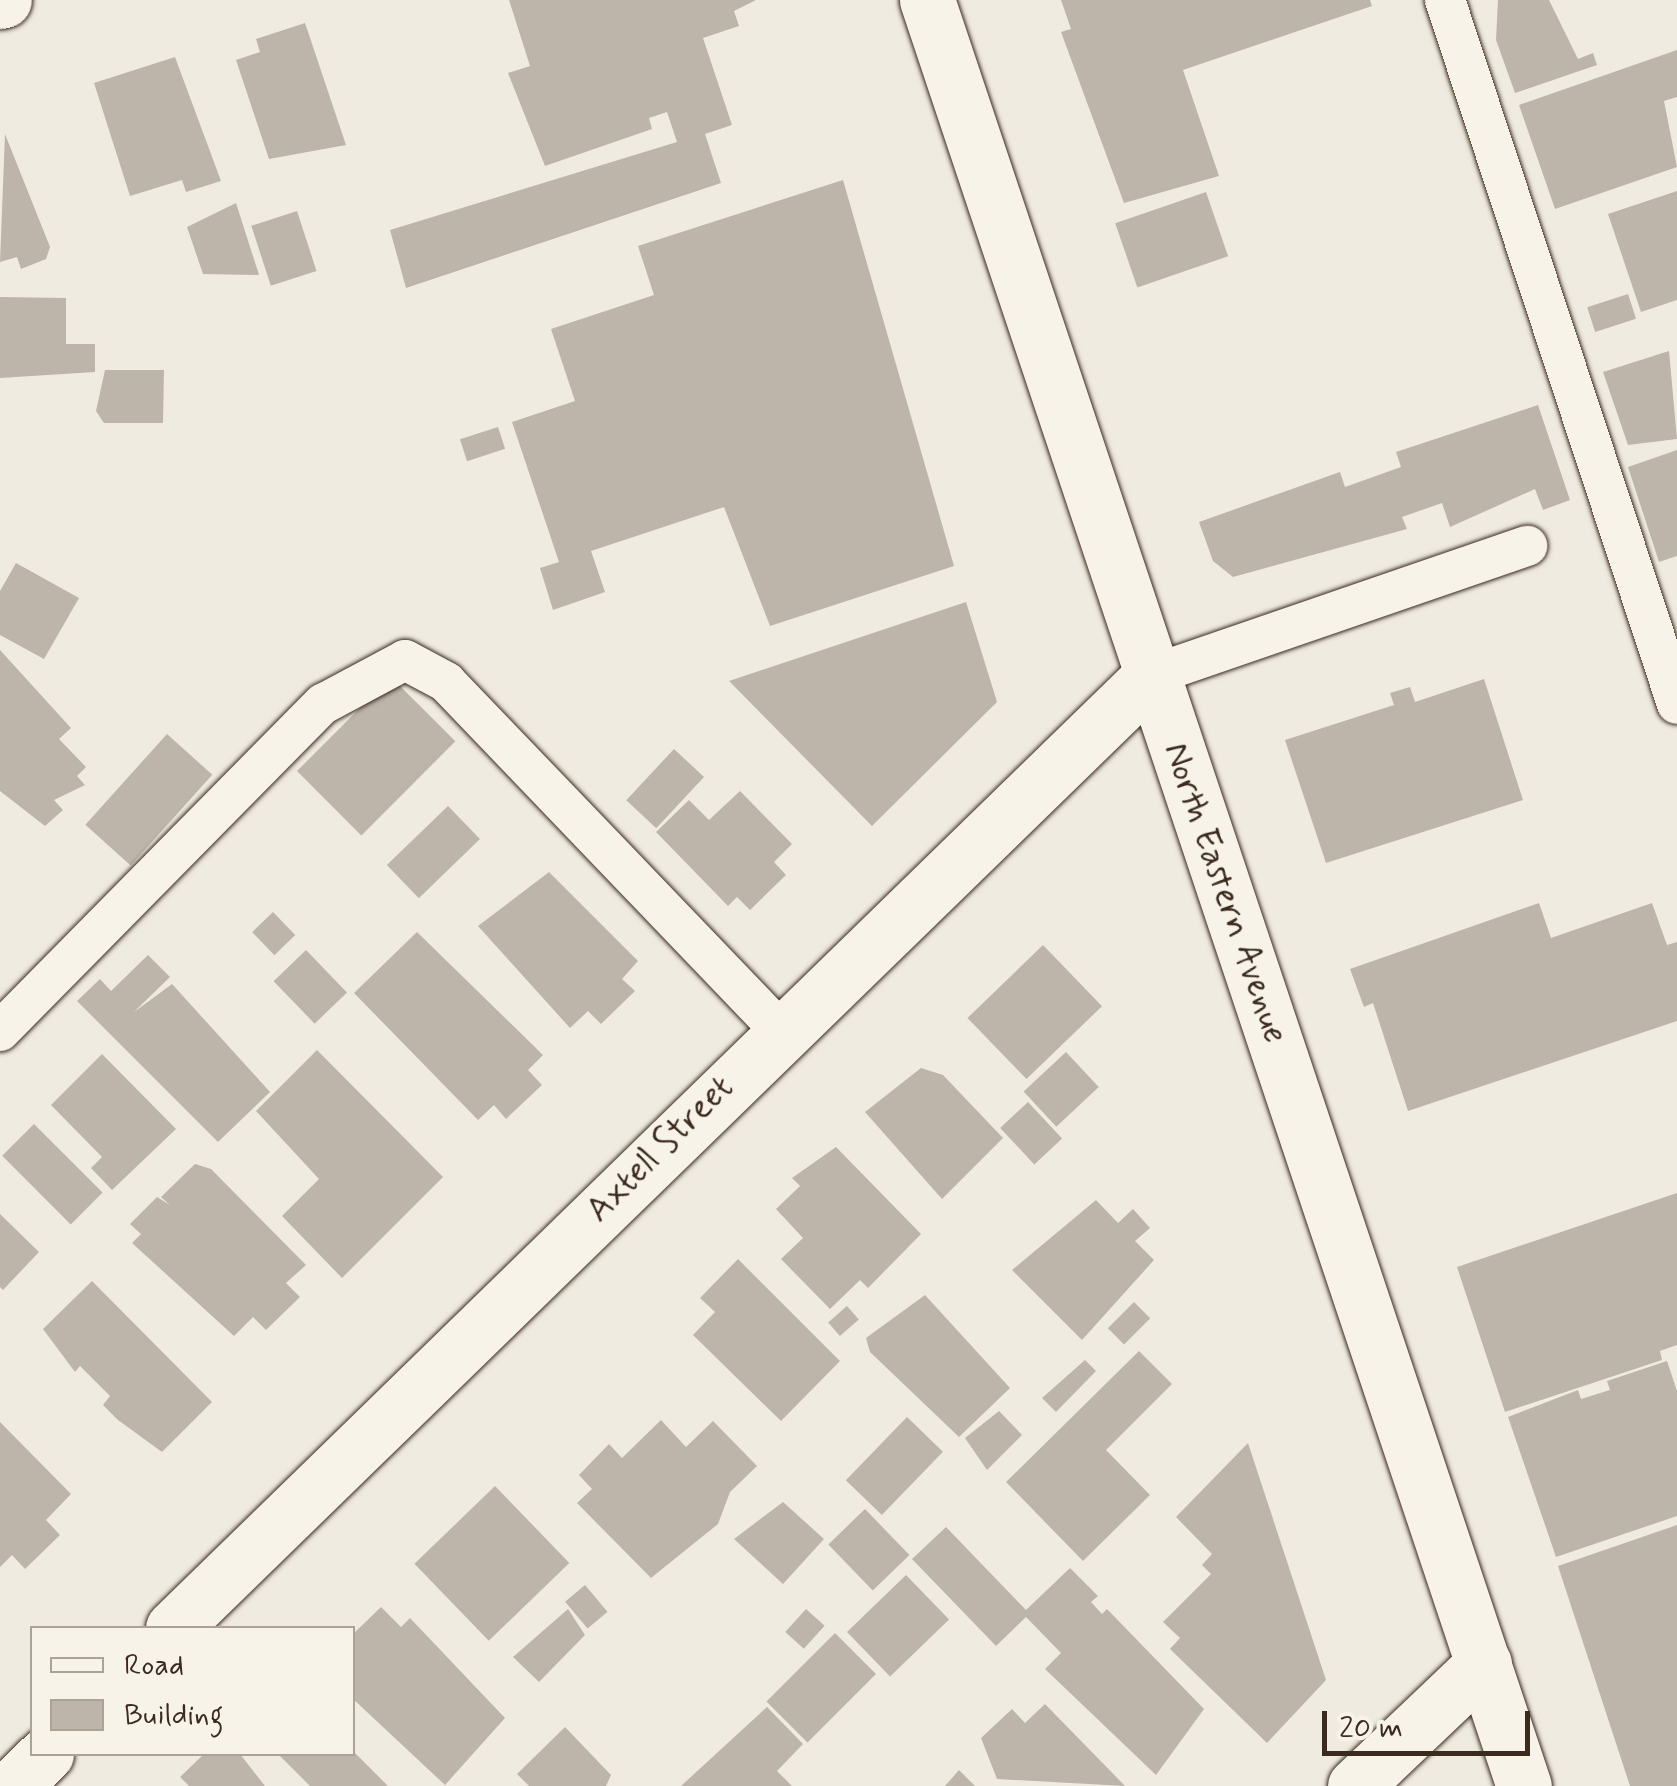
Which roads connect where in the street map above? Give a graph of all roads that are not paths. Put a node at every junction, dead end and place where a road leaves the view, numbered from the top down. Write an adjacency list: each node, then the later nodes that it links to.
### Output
1 (926, 0): 4 (main road, North Eastern Avenue)
2 (1444, 0): 5 (lane)
3 (1527, 546): 4 (lane)
4 (1152, 675): 6 (main road, Axtell Street); 9 (main road, North Eastern Avenue)
5 (1677, 704)
6 (780, 1030): 7 (lane); 8 (main road, Axtell Street)
7 (0, 1031)
8 (175, 1626)
9 (1484, 1663): 12 (main road); 13 (main road, North Eastern Avenue)
10 (44, 1756): 11 (main road)
11 (13, 1786)
12 (1355, 1786)
13 (1524, 1786)

